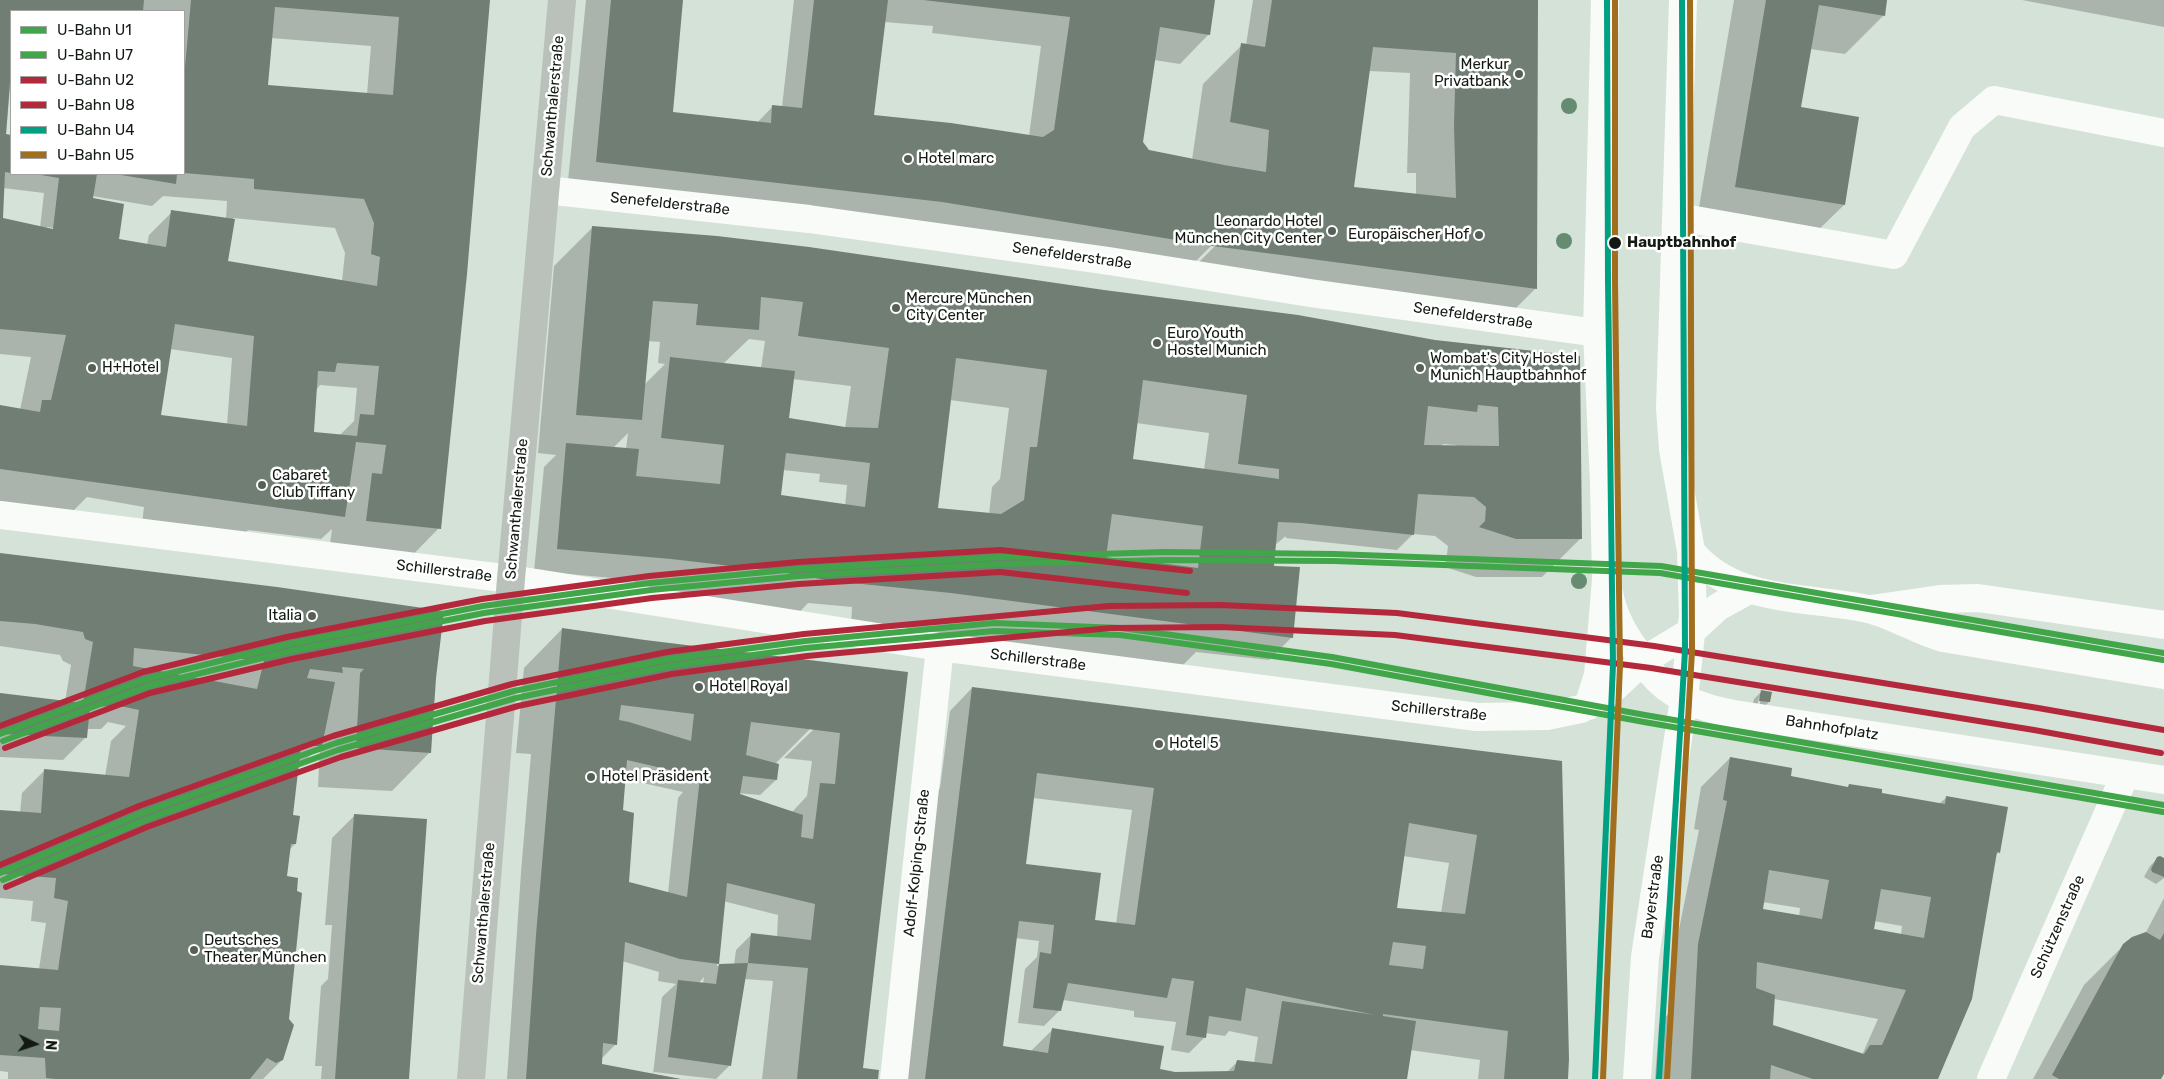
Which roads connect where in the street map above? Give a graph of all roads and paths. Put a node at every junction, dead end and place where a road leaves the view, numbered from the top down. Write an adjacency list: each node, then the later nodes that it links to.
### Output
1 (562, 0): 5 (main road, Schwanthalerstraße)
2 (1605, 0): 7 (street)
3 (1683, 0): 6 (street, Bayerstraße)
4 (2164, 133): 6 (street)
5 (546, 190): 7 (street, Senefelderstraße); 10 (main road, Schwanthalerstraße)
6 (1678, 217): 9 (street, Bayerstraße)
7 (1597, 333): 11 (street)
8 (0, 515): 10 (street, Schillerstraße)
9 (1691, 551): 12 (street); 15 (street, Bayerstraße)
10 (511, 579): 16 (street, Schillerstraße); 24 (main road, Schwanthalerstraße)
11 (1606, 580): 17 (street); 20 (street)
12 (1749, 590): 13 (street); 15 (street)
13 (1870, 610): 14 (street); 18 (street)
14 (2164, 625)
15 (1692, 631): 17 (street); 19 (street, Bayerstraße)
16 (940, 647): 20 (street, Schillerstraße); 25 (street, Adolf-Kolping-Straße)
17 (1644, 660): 19 (street, Bahnhofplatz); 20 (street, Schillerstraße)
18 (2164, 675)
19 (1684, 699): 21 (street, Bahnhofplatz); 26 (street, Bayerstraße)
20 (1588, 706)
21 (2125, 775): 22 (street, Bahnhofplatz); 23 (street, Schützenstraße)
22 (2164, 780)
23 (1995, 1078)
24 (471, 1079)
25 (894, 1079)
26 (1637, 1079)

